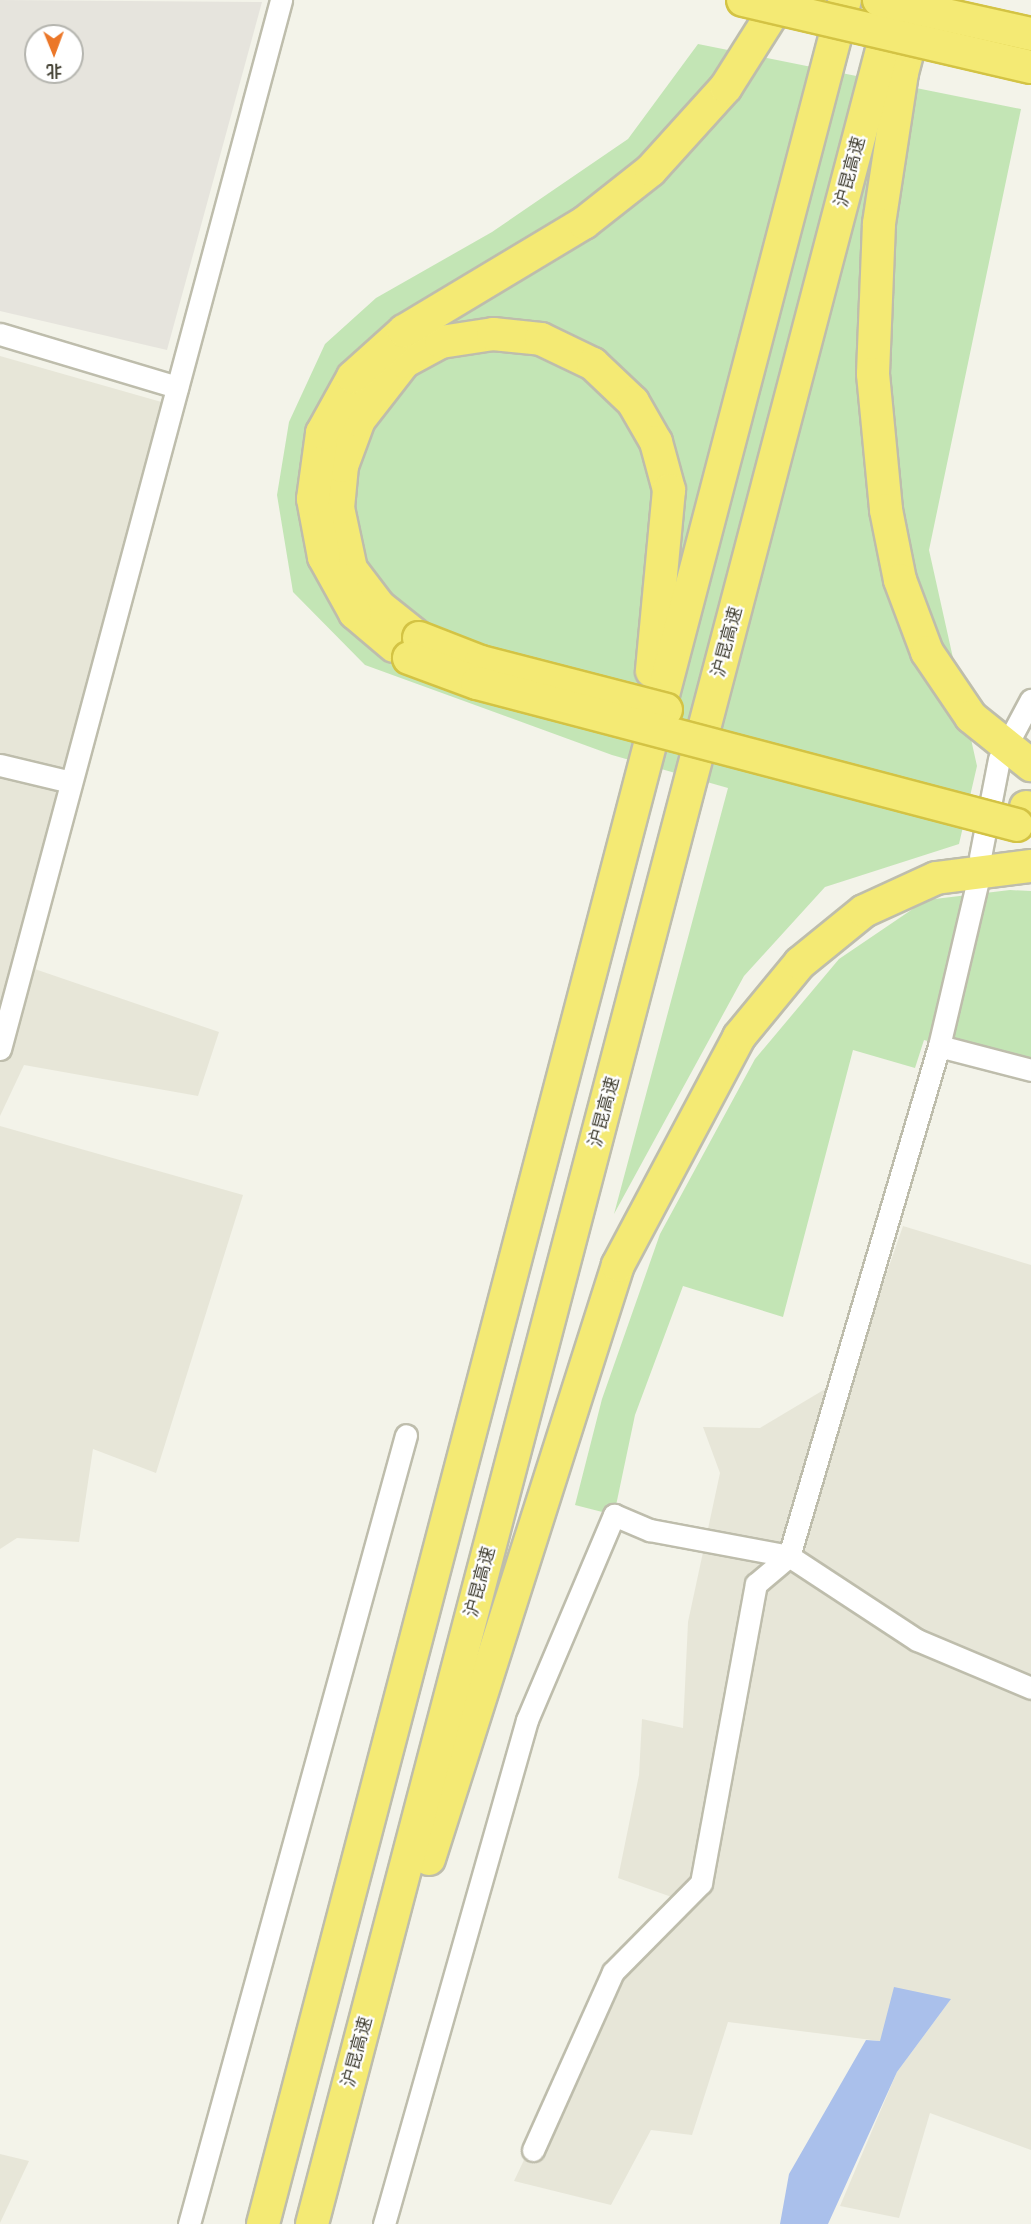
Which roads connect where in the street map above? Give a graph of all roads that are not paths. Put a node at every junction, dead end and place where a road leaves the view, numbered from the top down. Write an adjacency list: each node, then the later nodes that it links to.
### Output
1 (281, 0): 11 (street)
2 (743, 0): 9 (highway, bridge)
3 (781, 0): 12 (highway)
4 (845, 0): 19 (highway)
5 (879, 0): 8 (highway, bridge)
6 (895, 0): 31 (highway, 沪昆高速)
7 (921, 0): 17 (highway)
8 (1031, 34)
9 (1031, 67)
10 (0, 334): 11 (street)
11 (177, 387): 18 (street)
12 (414, 648): 19 (highway); 20 (highway, bridge)
13 (1031, 700): 14 (street)
14 (1012, 735)
15 (999, 759): 21 (street)
16 (0, 765): 18 (street)
17 (1031, 765)
18 (71, 782): 25 (street)
19 (636, 789): 33 (highway)
20 (1026, 817)
21 (980, 857)
22 (1031, 866): 31 (highway)
23 (977, 884): 24 (street)
24 (939, 1046): 26 (street); 28 (street)
25 (0, 1049)
26 (1031, 1070)
27 (406, 1435): 32 (street)
28 (789, 1556): 29 (street); 30 (street); 34 (street)
29 (1031, 1688)
30 (533, 2150)
31 (313, 2220)
32 (189, 2224)
33 (263, 2224)
34 (384, 2224)

